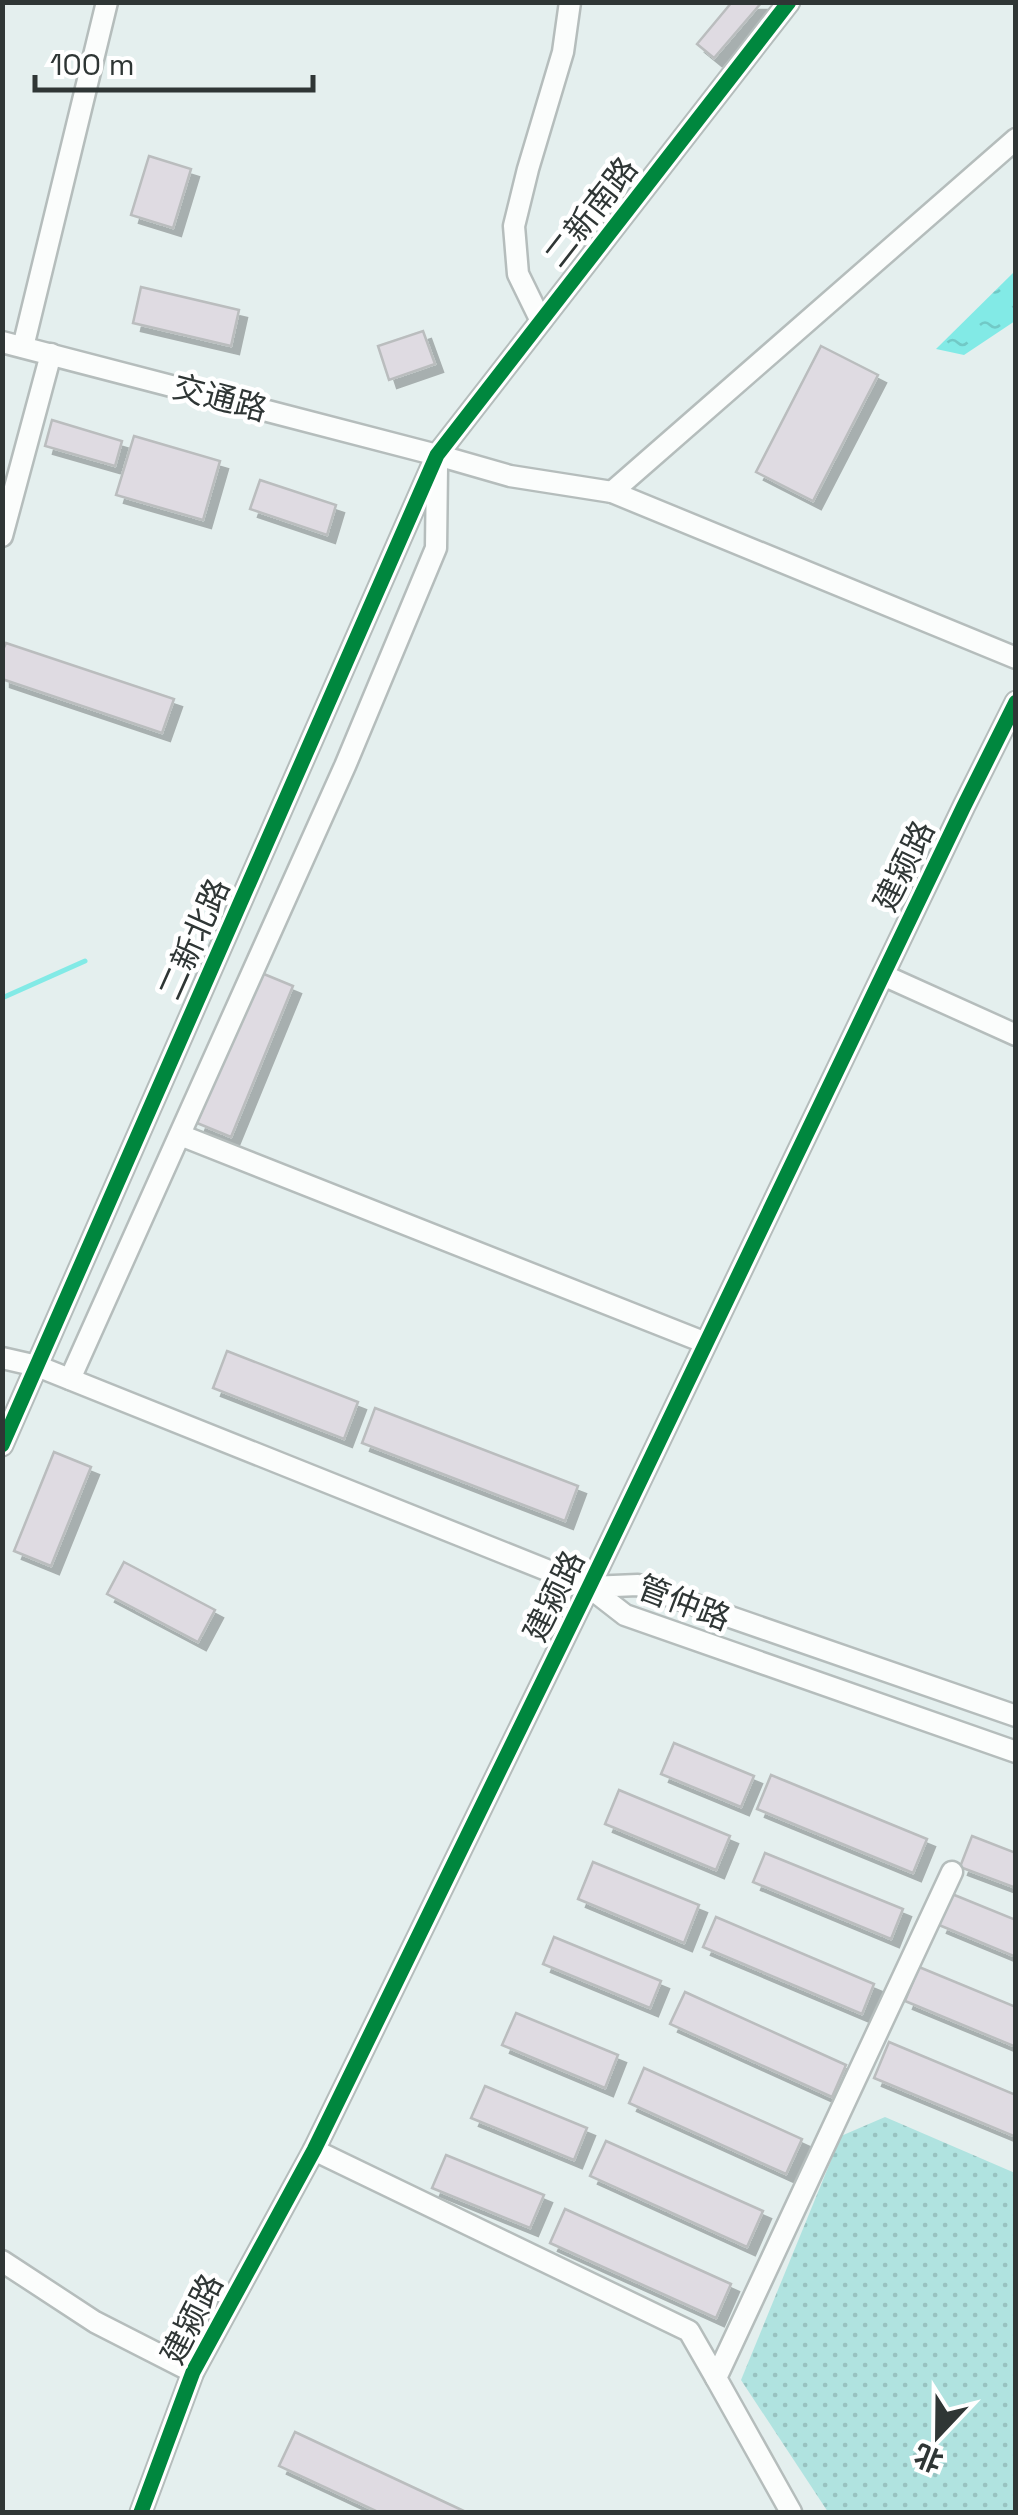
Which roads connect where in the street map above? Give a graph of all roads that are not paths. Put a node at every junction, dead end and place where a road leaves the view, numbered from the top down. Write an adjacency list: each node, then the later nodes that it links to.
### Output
1 (106, 2): 6 (street)
2 (570, 2): 5 (street)
3 (789, 2): 5 (street, 二新南路)
4 (1016, 138): 9 (street)
5 (541, 320): 8 (street, 二新南路)
6 (13, 344): 7 (street, 交通路)
7 (51, 354): 8 (street, 交通路); 10 (street)
8 (437, 454): 9 (street, 交通路); 15 (street); 18 (street, 二新北路)
9 (612, 492): 11 (street, 交通路)
10 (2, 536)
11 (1016, 658)
12 (1016, 702): 13 (street, 建颍路)
13 (883, 974): 14 (street); 16 (street, 建颍路)
14 (1016, 1035)
15 (180, 1136): 16 (street); 19 (street)
16 (706, 1342): 21 (street, 建颍路)
17 (2, 1358): 18 (street, 管仲路)
18 (37, 1366): 19 (street, 管仲路); 20 (street, 二新北路)
19 (70, 1380): 21 (street, 管仲路)
20 (2, 1445)
21 (590, 1587): 22 (street, 管仲路); 23 (street, 管仲路); 25 (street, 建颍路)
22 (1016, 1716)
23 (1016, 1752)
24 (952, 1872): 28 (street)
25 (314, 2150): 27 (street, 建颍路); 28 (street)
26 (2, 2261): 27 (street)
27 (193, 2372): 29 (street, 建颍路)
28 (716, 2378): 30 (street)
29 (141, 2512)
30 (790, 2512)

